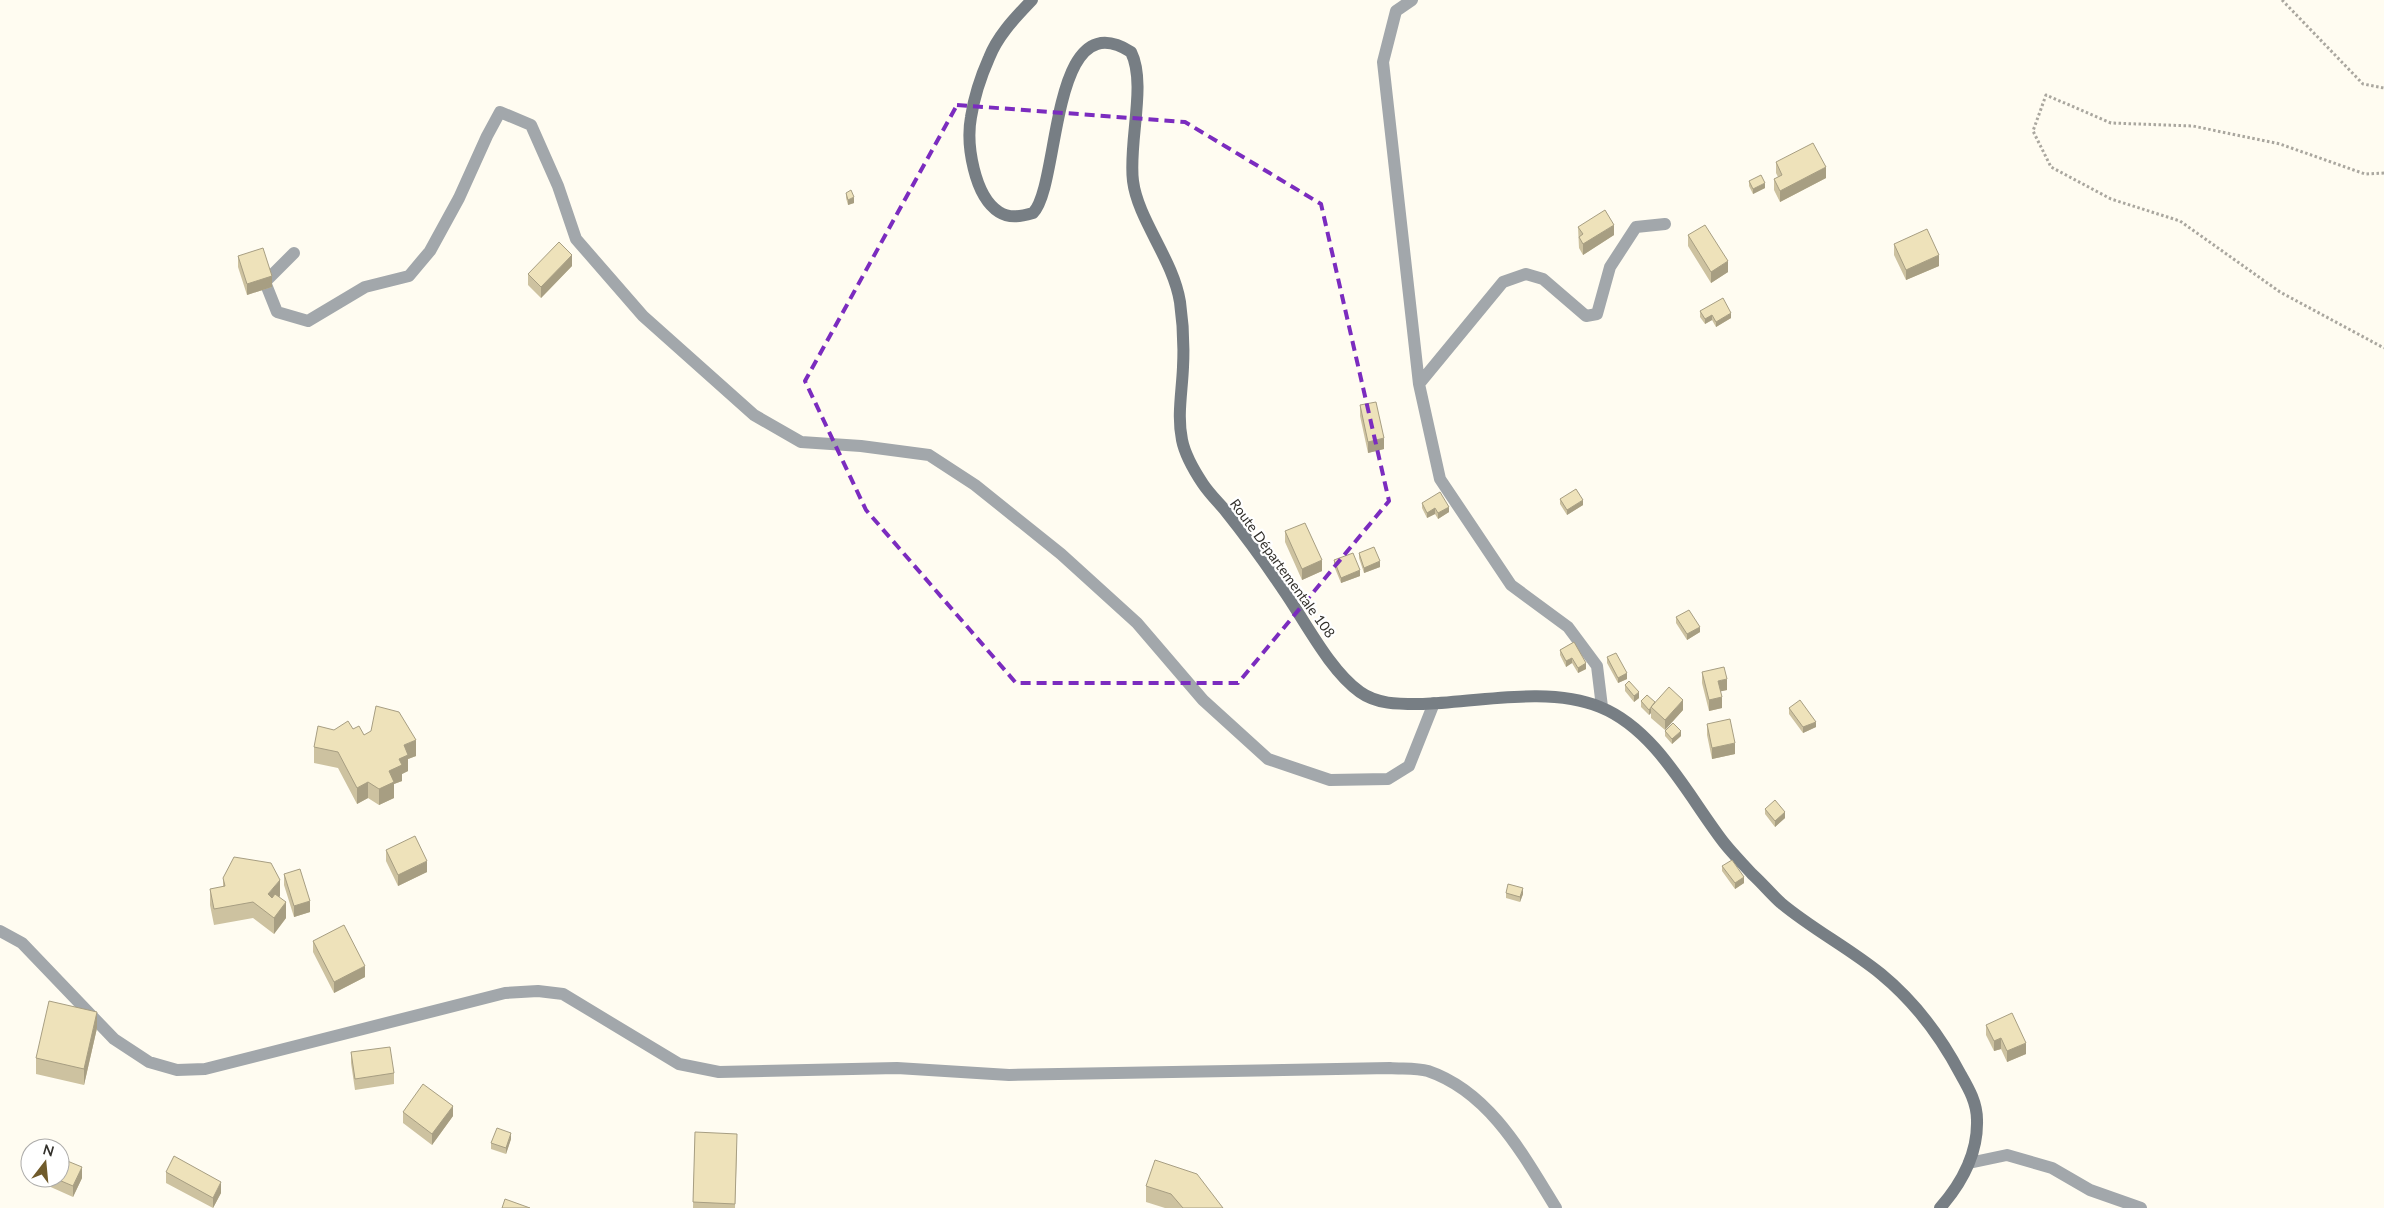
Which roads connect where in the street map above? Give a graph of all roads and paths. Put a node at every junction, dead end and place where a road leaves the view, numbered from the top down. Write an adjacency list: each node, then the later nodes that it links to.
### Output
1 (1032, 0): 10 (main road, Route Départementale 108)
2 (1412, 0): 9 (street)
3 (2282, 0): 4 (path)
4 (2384, 88)
5 (2384, 173): 8 (path)
6 (1664, 224): 9 (street)
7 (294, 253): 10 (street)
8 (2384, 348)
9 (1419, 384): 11 (street)
10 (1434, 703): 11 (main road, Route Départementale 108)
11 (1602, 707): 13 (main road, Route Départementale 108)
12 (0, 931): 14 (street)
13 (1969, 1164): 15 (main road, Route Départementale 108); 16 (street)
14 (1556, 1208)
15 (1940, 1208)
16 (2141, 1208)

